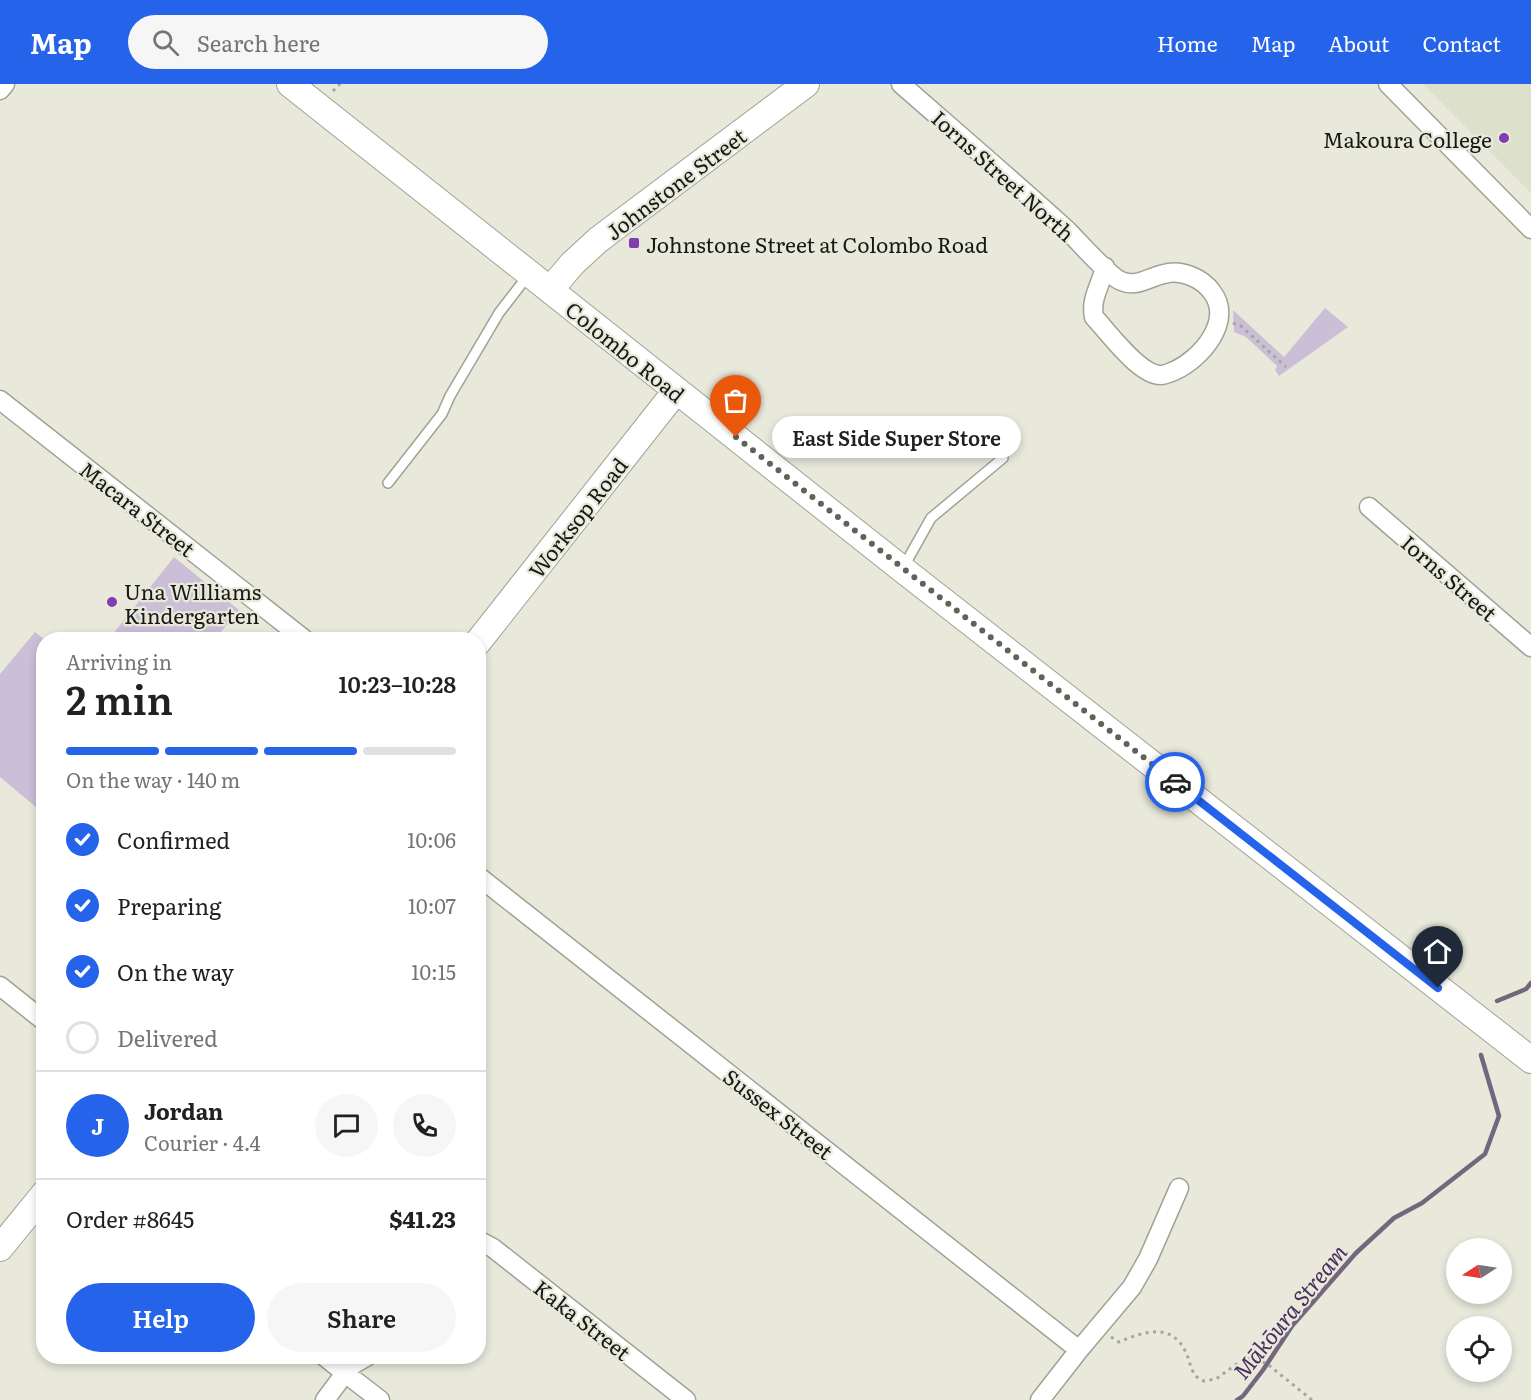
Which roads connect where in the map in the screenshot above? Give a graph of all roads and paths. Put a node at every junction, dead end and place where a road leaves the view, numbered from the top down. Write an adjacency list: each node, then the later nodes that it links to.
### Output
1 (5, 84): 6 (street)
2 (290, 84): 9 (street, Colombo Road)
3 (806, 84): 10 (street, Johnstone Street)
4 (901, 84): 8 (street, Iorns Street North)
5 (1388, 84): 7 (street)
6 (0, 90)
7 (1531, 229)
8 (1105, 267): 11 (street, Iorns Street North); 11 (street)
9 (529, 273): 10 (street, Colombo Road); 16 (lane)
10 (550, 290): 13 (street, Colombo Road)
11 (1221, 318): 12 (path)
12 (1286, 367)
13 (676, 391): 18 (street, Colombo Road); 20 (street, Worksop Road)
14 (0, 400): 19 (street, Macara Street)
15 (1003, 458): 18 (lane)
16 (388, 483)
17 (1369, 507): 21 (street, Iorns Street)
18 (902, 569): 25 (street, Colombo Road)
19 (295, 632)
20 (486, 632)
21 (1531, 647)
22 (486, 882): 31 (street, Sussex Street)
23 (0, 986): 24 (street)
24 (36, 1015)
25 (1531, 1060)
26 (1179, 1188): 31 (street)
27 (36, 1204): 29 (street)
28 (486, 1244): 37 (street, Kaka Street)
29 (0, 1248)
30 (1106, 1335): 39 (path)
31 (1079, 1350): 38 (street)
32 (334, 1364): 34 (street)
33 (354, 1364): 34 (street)
34 (345, 1373): 35 (street); 36 (street)
35 (325, 1400)
36 (380, 1400)
37 (686, 1400)
38 (1040, 1400)
39 (1312, 1400)

